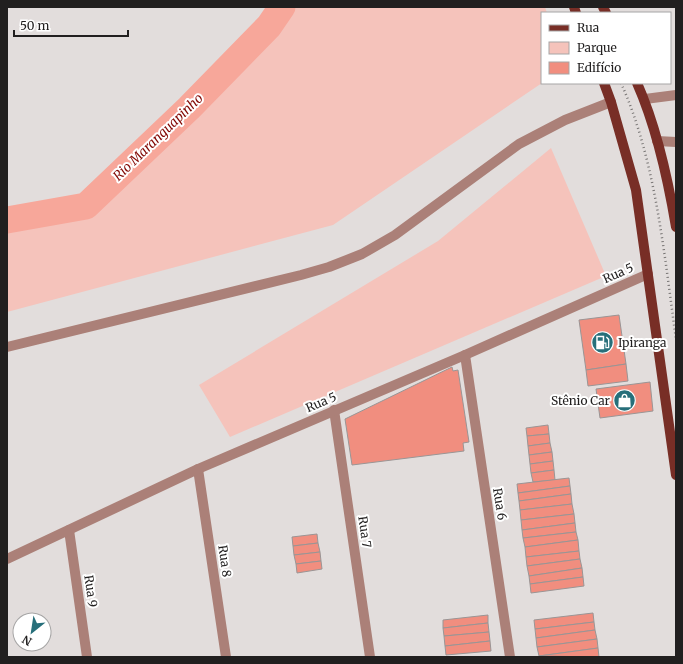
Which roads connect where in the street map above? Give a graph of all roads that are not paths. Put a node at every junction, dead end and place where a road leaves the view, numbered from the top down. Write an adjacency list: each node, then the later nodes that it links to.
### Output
1 (604, 84): 5 (main road)
2 (637, 84): 4 (main road)
3 (676, 95): 4 (street)
4 (644, 99): 6 (main road)
5 (611, 102): 9 (main road); 10 (street)
6 (657, 141): 7 (street); 8 (main road)
7 (676, 142)
8 (676, 227)
9 (648, 274): 11 (street, Rua 5); 14 (main road)
10 (7, 347)
11 (465, 355): 12 (street, Rua 5); 20 (street, Rua 6)
12 (334, 410): 13 (street, Rua 5); 19 (street, Rua 7)
13 (198, 469): 15 (street, Rua 5); 18 (street, Rua 8)
14 (676, 475)
15 (69, 530): 16 (street, Rua 5); 17 (street, Rua 9)
16 (7, 559)
17 (87, 657)
18 (226, 657)
19 (370, 657)
20 (510, 657)

